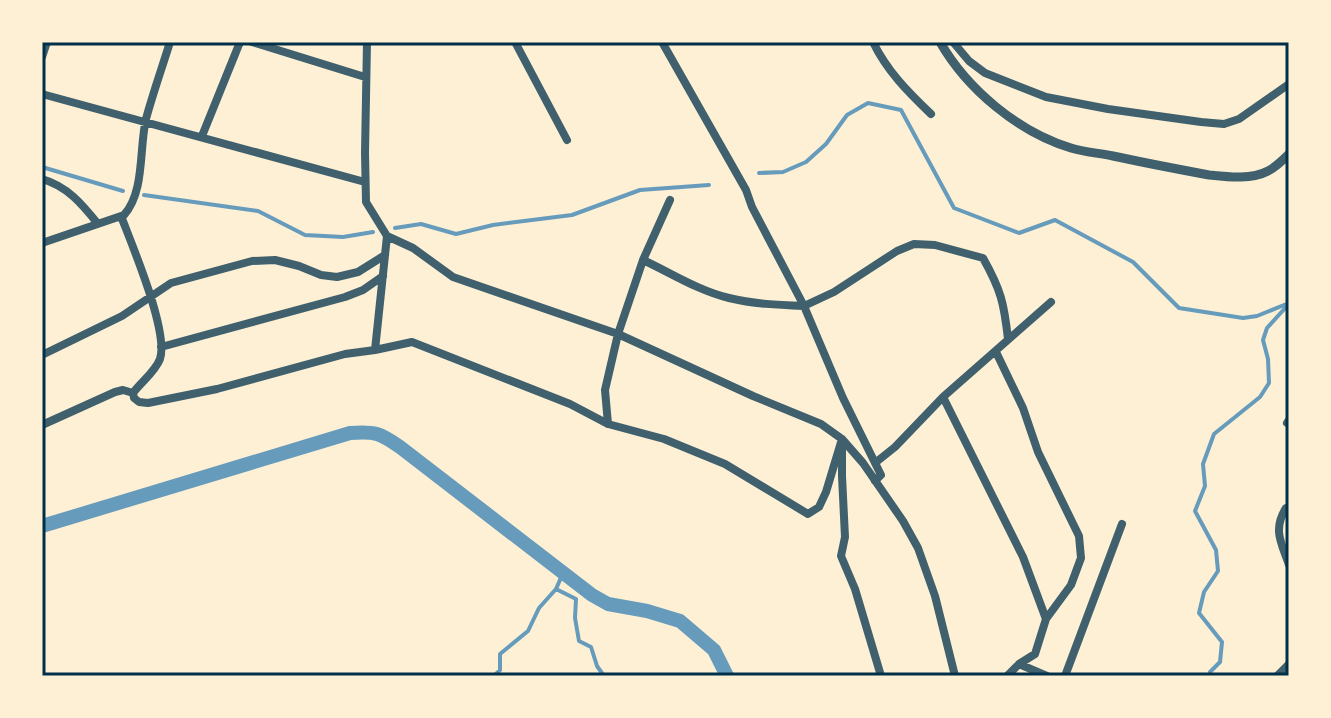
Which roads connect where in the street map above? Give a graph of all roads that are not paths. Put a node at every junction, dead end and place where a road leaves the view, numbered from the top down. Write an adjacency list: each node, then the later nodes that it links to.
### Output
1 (47, 42): 11 (street)
2 (170, 42): 16 (street)
3 (240, 42): 17 (street)
4 (252, 42): 12 (street)
5 (367, 42): 12 (street)
6 (515, 42): 18 (street)
7 (662, 42): 32 (street)
8 (873, 42): 15 (street)
9 (940, 42): 19 (street)
10 (953, 42): 13 (street)
11 (42, 57)
12 (365, 77): 21 (street)
13 (1289, 84)
14 (42, 94): 16 (street)
15 (931, 114)
16 (145, 123): 17 (street); 23 (street)
17 (202, 136): 21 (street)
18 (567, 140)
19 (1289, 154)
20 (42, 179): 24 (street)
21 (365, 182): 25 (street)
22 (670, 200): 28 (street)
23 (121, 216): 24 (street); 30 (street)
24 (98, 224): 26 (street)
25 (387, 236): 27 (street); 33 (street)
26 (42, 243)
27 (385, 255): 29 (street); 30 (street)
28 (643, 260): 32 (street); 33 (street)
29 (383, 276): 35 (street); 36 (street)
30 (151, 296): 35 (street); 38 (street)
31 (1051, 302): 34 (street)
32 (804, 306): 34 (street); 44 (street)
33 (618, 334): 41 (street); 43 (street)
34 (1008, 339): 37 (street)
35 (161, 347): 39 (street)
36 (375, 350): 39 (street); 41 (street)
37 (996, 352): 40 (street); 49 (street)
38 (42, 355)
39 (133, 393): 42 (street)
40 (943, 397): 44 (street); 49 (street)
41 (608, 424): 43 (street)
42 (42, 425)
43 (842, 439): 45 (street); 52 (street)
44 (875, 463): 45 (street)
45 (875, 481): 53 (street)
46 (1289, 508): 48 (street)
47 (1122, 524): 56 (street)
48 (1289, 565)
49 (1046, 619): 50 (street)
50 (1019, 664): 54 (street); 55 (street)
51 (1289, 664): 57 (street)
52 (881, 676)
53 (955, 676)
54 (1007, 676)
55 (1047, 676)
56 (1065, 676)
57 (1277, 676)

